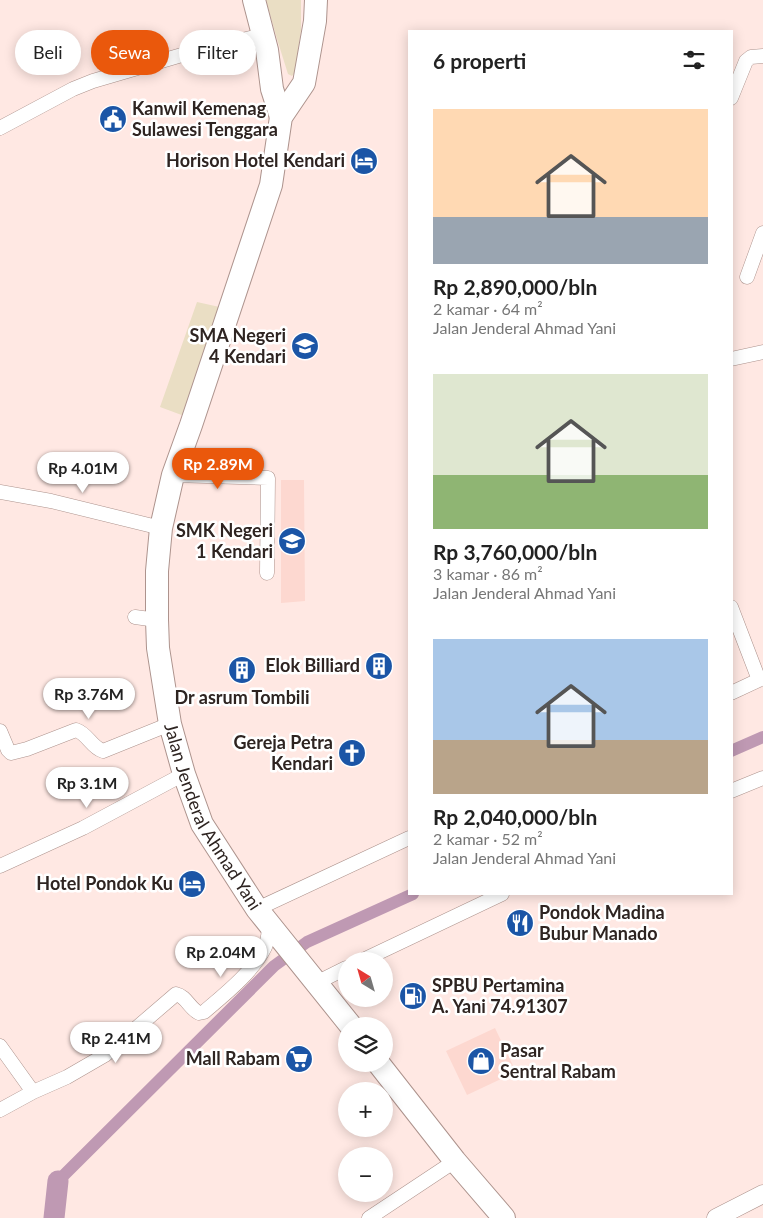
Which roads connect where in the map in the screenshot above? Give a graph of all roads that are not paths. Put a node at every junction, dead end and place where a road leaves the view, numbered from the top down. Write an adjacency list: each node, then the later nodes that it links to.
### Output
1 (254, 0): 3 (highway)
2 (316, 0): 6 (highway, Jalan Jenderal Ahmad Yani)
3 (263, 34): 5 (highway); 9 (street)
4 (763, 56): 7 (street)
5 (271, 79): 6 (highway); 8 (highway)
6 (304, 83): 8 (highway, Jalan Jenderal Ahmad Yani)
7 (733, 93)
8 (281, 117): 14 (highway, Jalan Jenderal Ahmad Yani)
9 (0, 128)
10 (763, 232): 11 (street)
11 (747, 277)
12 (763, 352): 13 (street)
13 (733, 359)
14 (173, 475): 16 (highway, Jalan Jenderal Ahmad Yani); 17 (street)
15 (0, 492): 16 (street)
16 (161, 528): 21 (highway, Jalan Jenderal Ahmad Yani)
17 (267, 573)
18 (733, 613): 19 (street)
19 (761, 679): 20 (street)
20 (733, 692)
21 (170, 724): 23 (street); 24 (highway, Jalan Jenderal Ahmad Yani)
22 (0, 731): 23 (street)
23 (4, 752)
24 (184, 774): 28 (street); 30 (highway, Jalan Jenderal Ahmad Yani)
25 (763, 778): 26 (street)
26 (733, 790)
27 (408, 839): 30 (street)
28 (0, 866)
29 (500, 895): 31 (street)
30 (269, 923): 33 (highway, Jalan Jenderal Ahmad Yani); 37 (street)
31 (380, 952)
32 (338, 970): 33 (street)
33 (311, 976): 34 (highway, Jalan Jenderal Ahmad Yani)
34 (344, 1017)
35 (0, 1046): 37 (street)
36 (385, 1072): 39 (highway)
37 (32, 1092): 38 (street)
38 (0, 1110)
39 (455, 1161): 41 (street); 42 (highway)
40 (763, 1194): 43 (street)
41 (370, 1218)
42 (504, 1218)
43 (716, 1218)

